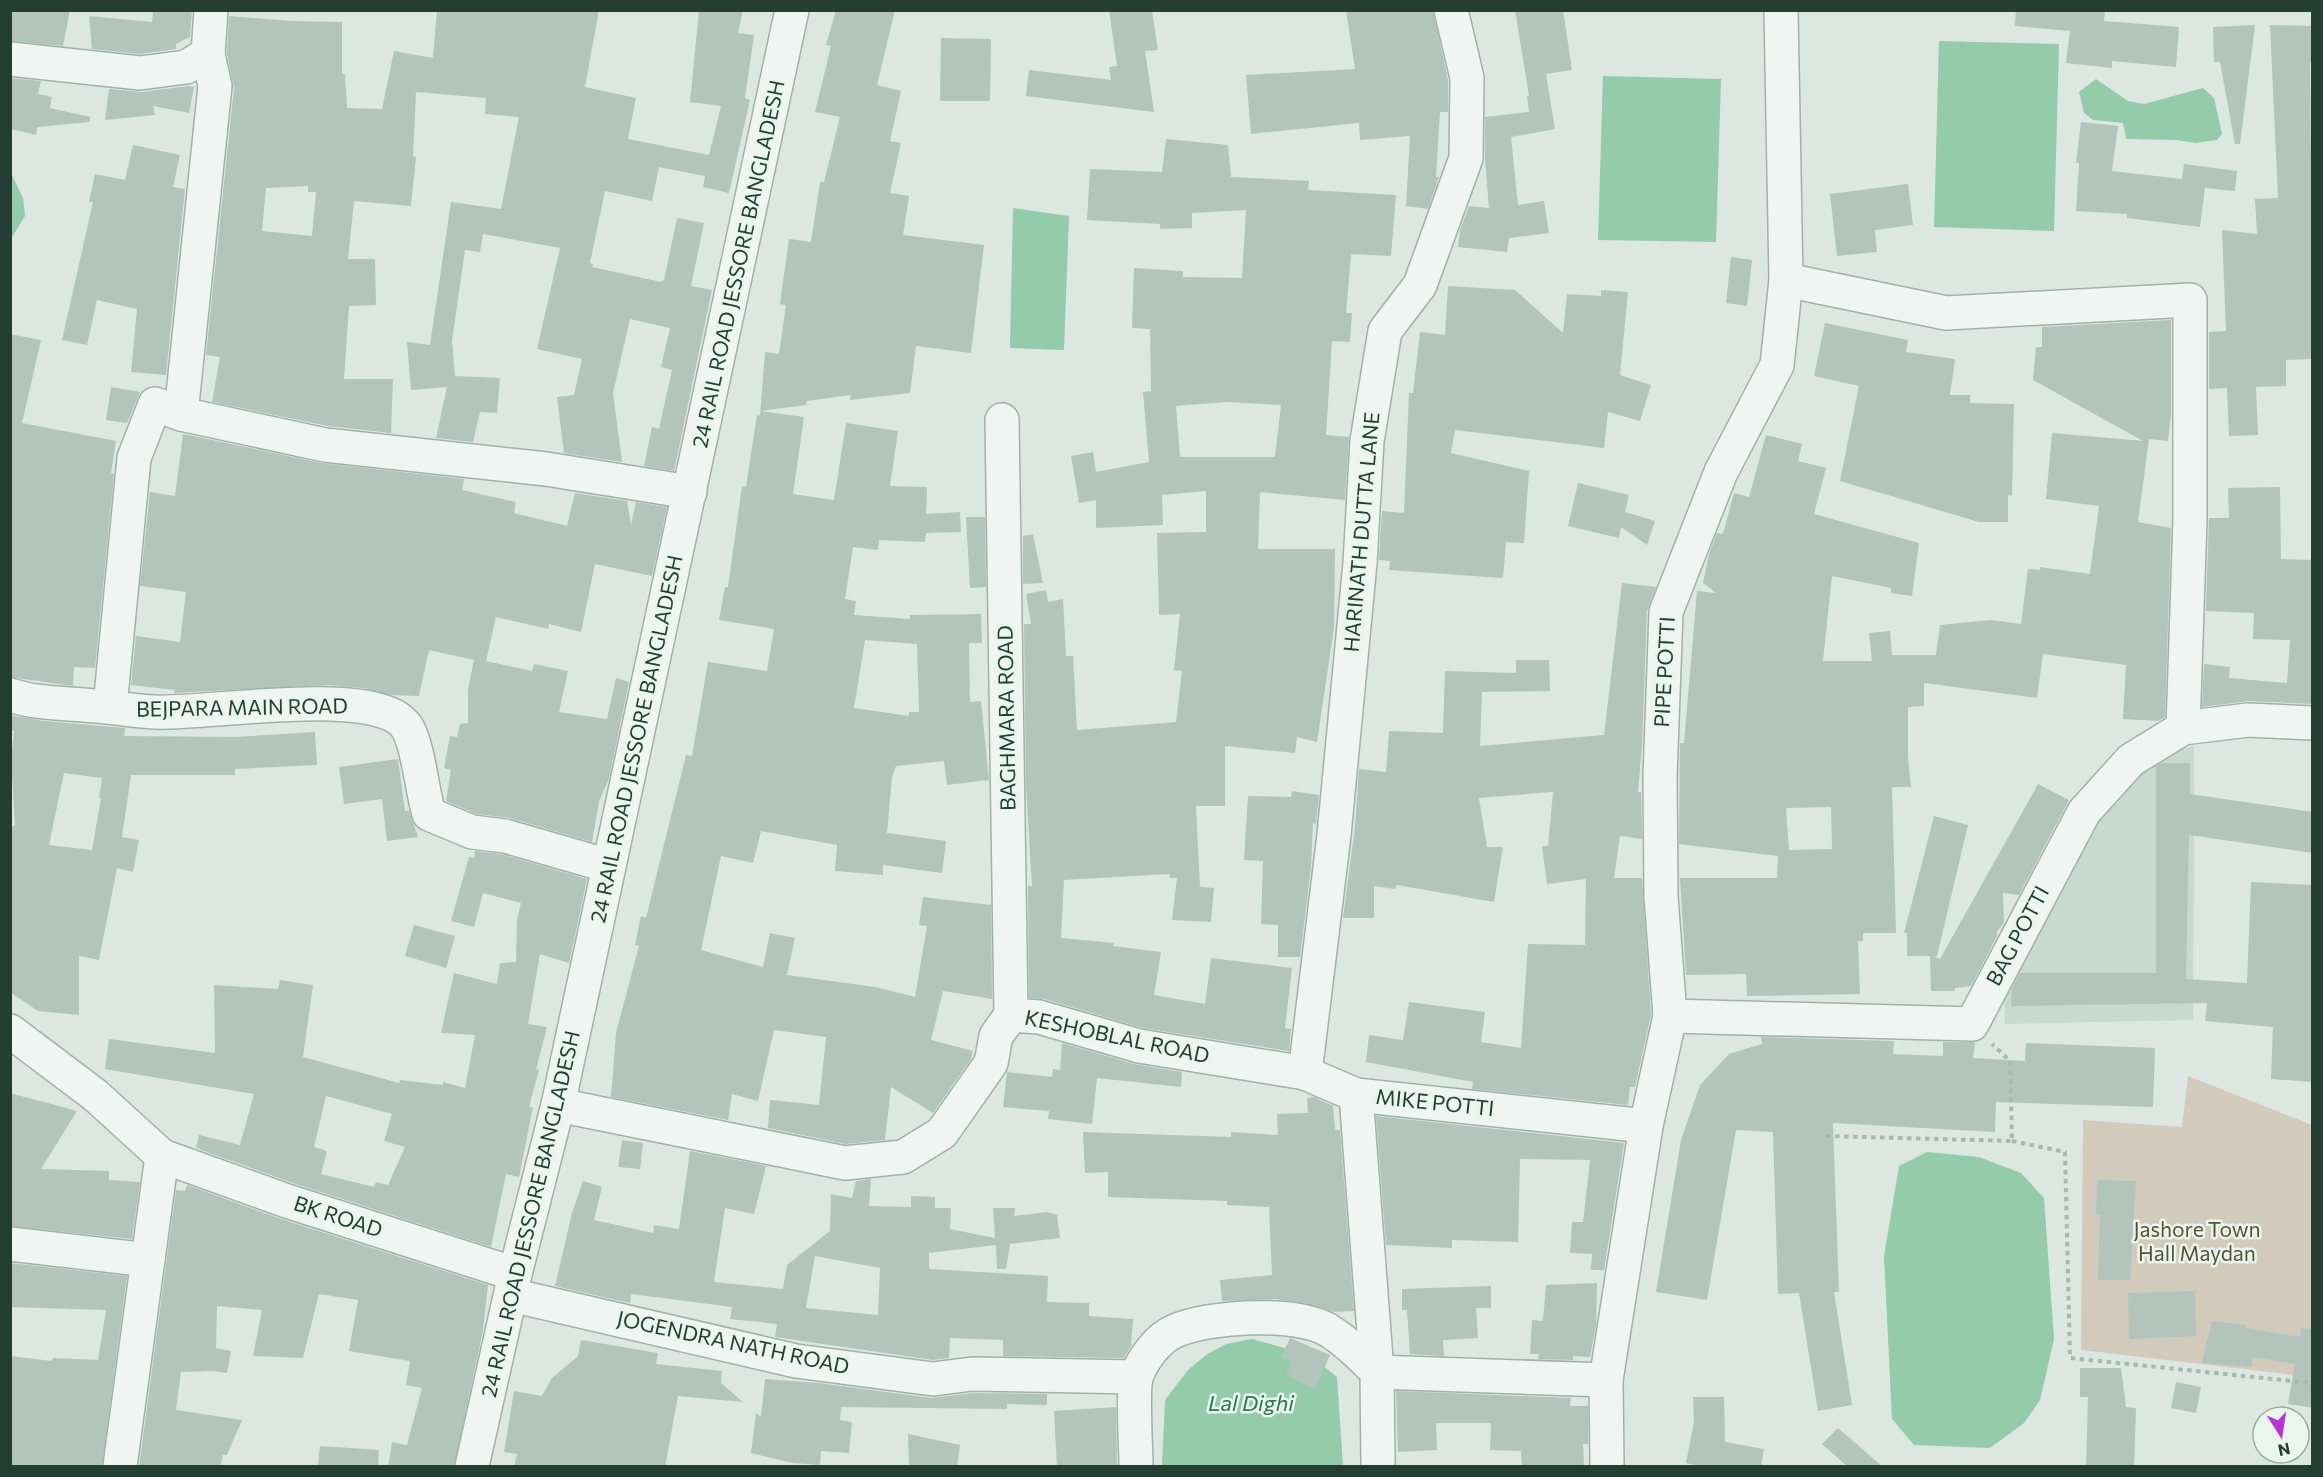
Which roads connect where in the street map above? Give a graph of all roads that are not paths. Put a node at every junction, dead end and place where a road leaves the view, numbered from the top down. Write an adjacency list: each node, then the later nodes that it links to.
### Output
1 (210, 10): 5 (street)
2 (792, 10): 10 (street, 24 RAIL ROAD JESSORE BANGLADESH)
3 (1451, 10): 19 (street, HARINATH DUTTA LANE)
4 (1781, 10): 7 (street, PIPE POTTI)
5 (208, 54): 6 (street); 8 (street)
6 (10, 59)
7 (1786, 280): 14 (street); 17 (street, PIPE POTTI)
8 (181, 414): 10 (street); 12 (street)
9 (1002, 420): 16 (street, BAGHMARA ROAD)
10 (690, 492): 15 (street, 24 RAIL ROAD JESSORE BANGLADESH)
11 (10, 695): 12 (street, BEJPARA MAIN ROAD)
12 (110, 708): 15 (street, BEJPARA MAIN ROAD)
13 (2313, 723): 14 (street, BAG POTTI)
14 (2183, 728): 17 (street, BAG POTTI)
15 (609, 866): 21 (street, 24 RAIL ROAD JESSORE BANGLADESH)
16 (1011, 1015): 19 (street, KESHOBLAL ROAD); 21 (street, KESHOBLAL ROAD)
17 (1670, 1016): 22 (street, PIPE POTTI)
18 (10, 1031): 23 (street, BK ROAD)
19 (1305, 1073): 20 (street, KESHOBLAL ROAD)
20 (1356, 1095): 22 (street, MIKE POTTI); 27 (street, MIKE POTTI)
21 (558, 1105): 26 (street, 24 RAIL ROAD JESSORE BANGLADESH)
22 (1646, 1126): 29 (street, PIPE POTTI)
23 (162, 1156): 25 (street); 26 (street, BK ROAD)
24 (10, 1244): 25 (street)
25 (148, 1260): 30 (street)
26 (513, 1284): 28 (street, JOGENDRA NATH ROAD); 31 (street, 24 RAIL ROAD JESSORE BANGLADESH)
27 (1377, 1372): 28 (street); 29 (street); 33 (street, MIKE POTTI)
28 (1136, 1377): 32 (street)
29 (1606, 1380): 34 (street, PIPE POTTI)
30 (120, 1467)
31 (472, 1467)
32 (1136, 1467)
33 (1378, 1467)
34 (1607, 1467)

